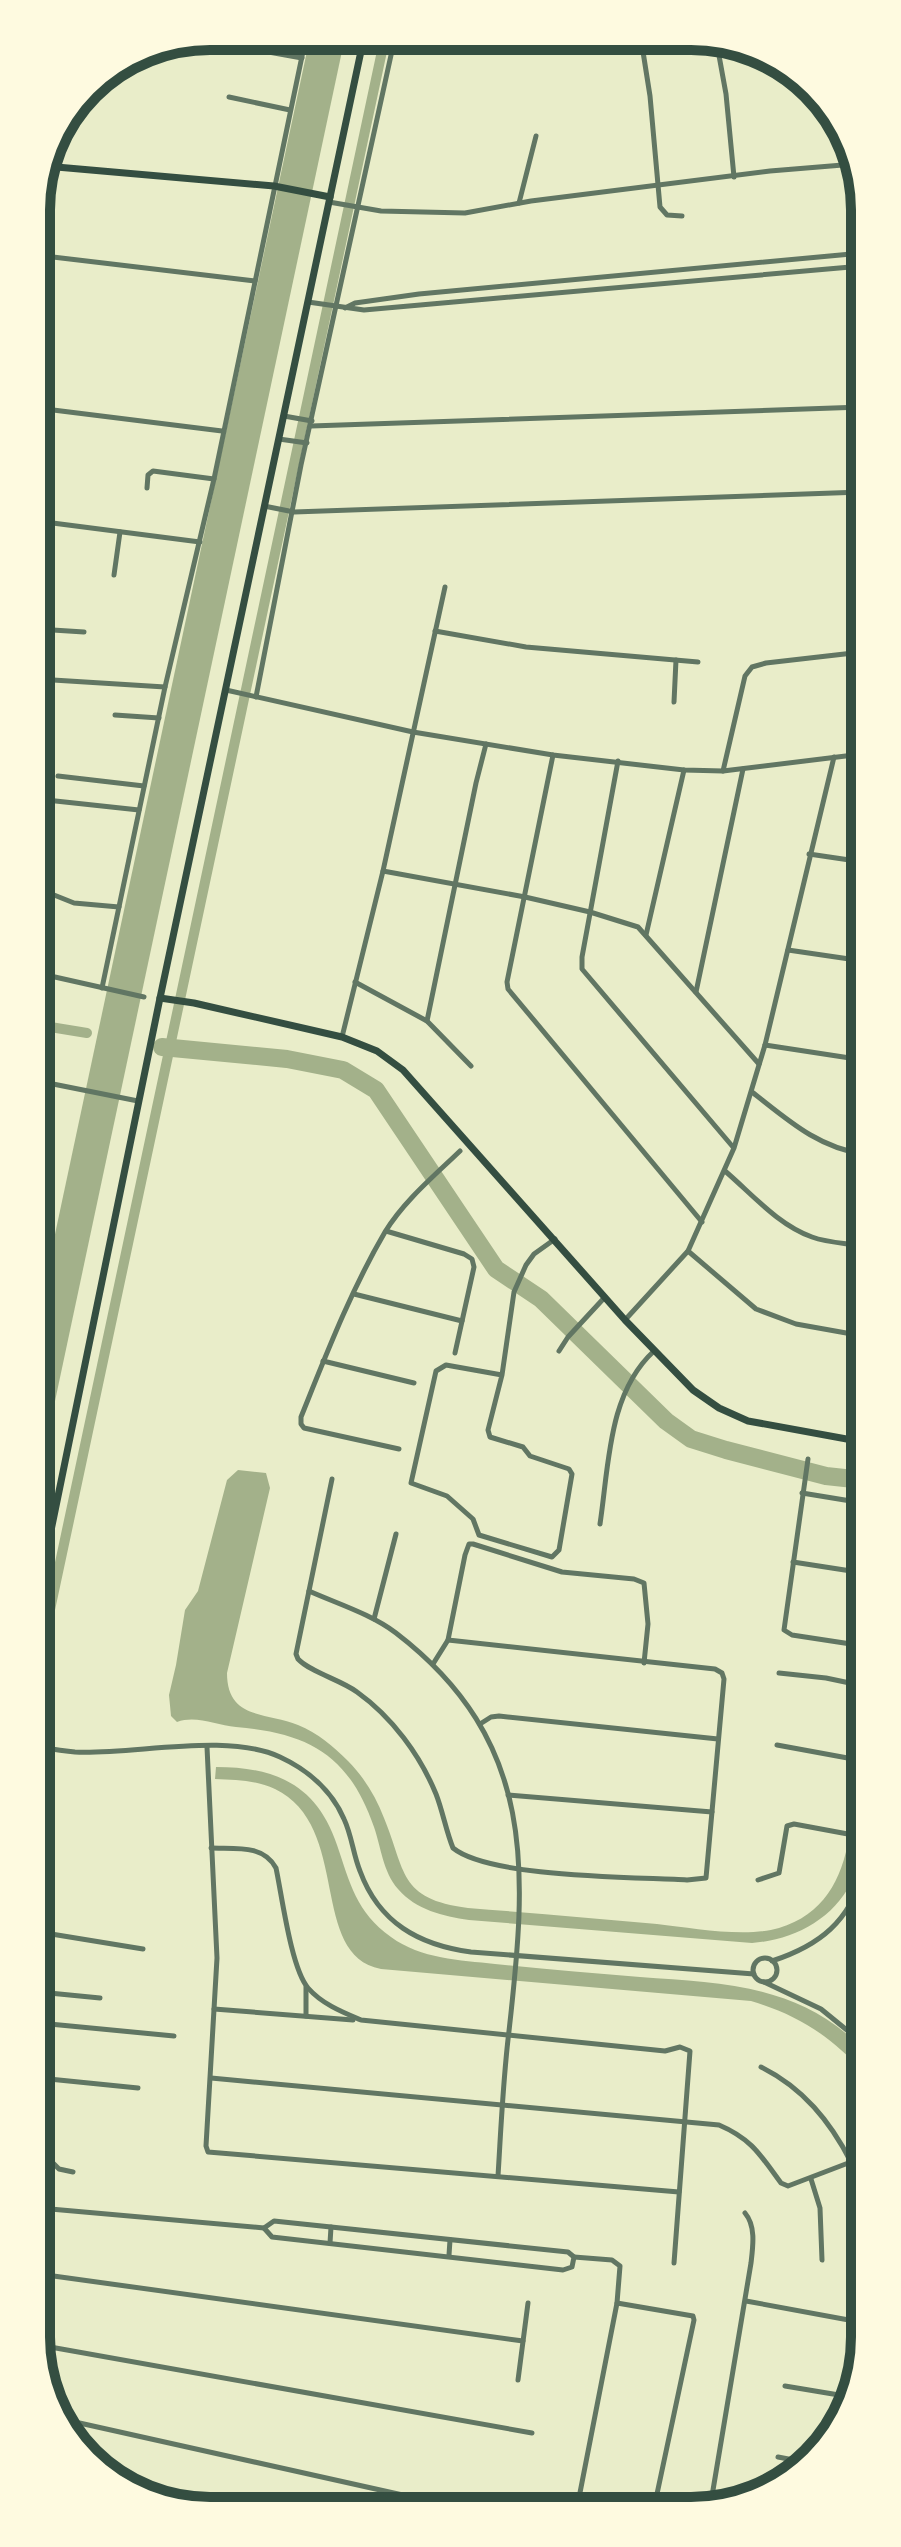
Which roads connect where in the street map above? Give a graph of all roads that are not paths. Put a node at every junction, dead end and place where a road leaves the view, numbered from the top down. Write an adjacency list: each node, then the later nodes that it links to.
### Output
1 (304, 50): 7 (street)
2 (361, 50): 16 (main road)
3 (392, 50): 18 (street)
4 (643, 50): 15 (street)
5 (263, 51): 7 (street)
6 (718, 52): 13 (street)
7 (302, 58): 9 (street)
8 (229, 97): 9 (street)
9 (290, 110): 14 (street)
10 (536, 136): 17 (street)
11 (845, 165): 13 (street)
12 (56, 167): 14 (main road)
13 (734, 177): 15 (street)
14 (275, 186): 16 (main road); 23 (street)
15 (657, 186): 17 (street); 19 (street)
16 (330, 200): 18 (street); 24 (main road)
17 (519, 203): 18 (street)
18 (356, 207): 25 (street)
19 (682, 216)
20 (851, 254): 26 (street)
21 (50, 257): 23 (street)
22 (851, 267): 26 (street)
23 (255, 281): 31 (street)
24 (308, 302): 25 (street); 29 (main road)
25 (335, 307): 26 (street); 30 (street)
26 (345, 308)
27 (851, 407): 30 (street)
28 (50, 410): 31 (street)
29 (284, 416): 30 (street); 32 (main road)
30 (310, 422): 33 (street)
31 (222, 431): 34 (street)
32 (279, 439): 33 (street); 37 (main road)
33 (305, 443): 38 (street)
34 (214, 479): 35 (street); 41 (street)
35 (147, 488)
36 (851, 492): 38 (street)
37 (264, 506): 38 (street); 52 (main road)
38 (292, 512): 53 (street)
39 (50, 523): 40 (street)
40 (120, 532): 41 (street); 42 (street)
41 (200, 542): 51 (street)
42 (114, 575)
43 (445, 587): 45 (street)
44 (50, 630): 46 (street)
45 (435, 631): 48 (street); 57 (street)
46 (84, 632)
47 (851, 653): 65 (street)
48 (676, 660): 49 (street); 54 (street)
49 (698, 662)
50 (50, 680): 51 (street)
51 (165, 687): 56 (street)
52 (226, 690): 53 (street); 86 (main road)
53 (254, 696): 57 (street)
54 (674, 702)
55 (115, 715): 56 (street)
56 (159, 718): 67 (street)
57 (413, 732): 58 (street); 72 (street)
58 (486, 744): 59 (street); 73 (street)
59 (553, 755): 62 (street); 75 (street)
60 (851, 755): 61 (street)
61 (834, 757): 63 (street); 70 (street)
62 (618, 761): 64 (street); 77 (street)
63 (743, 769): 65 (street); 84 (street)
64 (684, 770): 65 (street); 78 (street)
65 (723, 771)
66 (58, 776): 67 (street)
67 (144, 786): 69 (street)
68 (50, 800): 69 (street)
69 (139, 810): 76 (street)
70 (809, 854): 71 (street); 79 (street)
71 (851, 860)
72 (383, 871): 73 (street); 82 (street)
73 (457, 883): 75 (street); 87 (street)
74 (50, 895): 76 (street)
75 (525, 897): 77 (street); 100 (street)
76 (119, 907): 83 (street)
77 (590, 912): 78 (street); 96 (street)
78 (646, 935): 84 (street)
79 (788, 950): 80 (street); 89 (street)
80 (851, 959)
81 (50, 976): 83 (street)
82 (355, 982): 87 (street); 88 (street)
83 (104, 988): 85 (street)
84 (696, 993): 91 (street)
85 (144, 997)
86 (160, 998): 88 (main road); 95 (main road)
87 (427, 1021): 92 (street)
88 (342, 1037): 102 (main road)
89 (765, 1045): 90 (street); 91 (street)
90 (851, 1058)
91 (759, 1065): 94 (street)
92 (471, 1066)
93 (50, 1083): 95 (street)
94 (752, 1092): 96 (street); 98 (street)
95 (138, 1101): 124 (main road)
96 (734, 1148): 99 (street)
97 (460, 1151): 101 (street)
98 (851, 1153)
99 (725, 1171): 100 (street); 103 (street)
100 (702, 1222): 104 (street)
101 (386, 1230): 105 (street); 108 (street)
102 (555, 1239): 106 (main road); 114 (street)
103 (851, 1244)
104 (688, 1251): 107 (street); 109 (street)
105 (354, 1294): 108 (street); 113 (street)
106 (605, 1297): 107 (main road); 110 (street)
107 (625, 1320): 111 (main road)
108 (462, 1321): 112 (street)
109 (851, 1334)
110 (559, 1351)
111 (654, 1351): 116 (main road); 122 (street)
112 (455, 1353)
113 (323, 1361): 115 (street); 117 (street)
114 (502, 1375): 114 (street)
115 (414, 1383)
116 (851, 1440)
117 (399, 1449)
118 (808, 1459): 120 (street)
119 (332, 1479): 127 (street)
120 (802, 1493): 121 (street); 125 (street)
121 (851, 1501)
122 (600, 1524)
123 (396, 1534): 128 (street)
124 (50, 1535)
125 (793, 1562): 126 (street); 130 (street)
126 (851, 1571)
127 (309, 1591): 128 (street); 145 (street)
128 (374, 1619): 132 (street)
129 (448, 1640): 131 (street); 131 (street); 132 (street)
130 (851, 1644)
131 (644, 1663): 136 (street)
132 (433, 1664): 135 (street)
133 (779, 1673): 134 (street)
134 (851, 1683)
135 (480, 1724): 136 (street); 141 (street)
136 (718, 1739): 142 (street)
137 (777, 1745): 140 (street)
138 (207, 1747): 139 (street); 144 (street); 150 (street)
139 (50, 1749)
140 (851, 1759)
141 (508, 1795): 142 (street); 145 (street)
142 (712, 1812): 145 (street)
143 (851, 1835): 146 (street)
144 (211, 1848): 154 (street); 157 (street)
145 (519, 1870): 150 (street)
146 (758, 1880)
147 (851, 1906): 151 (street)
148 (50, 1934): 149 (street)
149 (143, 1949)
150 (518, 1953): 152 (street); 162 (street)
151 (772, 1961): 152 (street); 153 (street)
152 (754, 1974): 153 (street)
153 (764, 1982): 161 (street)
154 (306, 1986): 158 (street); 159 (street)
155 (50, 1993): 156 (street)
156 (100, 1998)
157 (214, 2009): 158 (street); 165 (street)
158 (306, 2016): 159 (street)
159 (361, 2020): 162 (street)
160 (50, 2024): 163 (street)
161 (851, 2033)
162 (508, 2035): 168 (street); 169 (street)
163 (174, 2036)
164 (761, 2067): 171 (street)
165 (211, 2078): 168 (street); 173 (street)
166 (50, 2079): 167 (street)
167 (138, 2088)
168 (503, 2106): 169 (street); 173 (street)
169 (686, 2123): 174 (street); 175 (street)
170 (50, 2160): 172 (street)
171 (851, 2162): 174 (street)
172 (73, 2172)
173 (498, 2176): 175 (street)
174 (811, 2179): 184 (street)
175 (679, 2192): 185 (street)
176 (50, 2209): 179 (street)
177 (745, 2213): 187 (street)
178 (331, 2227): 179 (street); 180 (street); 181 (street)
179 (264, 2228): 181 (street)
180 (450, 2240): 182 (street); 183 (street)
181 (330, 2243): 182 (street)
182 (449, 2255): 183 (street)
183 (574, 2257): 189 (street)
184 (822, 2260)
185 (674, 2263)
186 (50, 2276): 191 (street)
187 (746, 2301): 190 (street); 200 (street)
188 (528, 2303): 191 (street)
189 (617, 2303): 202 (street); 203 (street)
190 (851, 2320)
191 (523, 2341): 193 (street)
192 (50, 2347): 197 (street)
193 (518, 2380)
194 (785, 2386): 195 (street)
195 (840, 2395)
196 (74, 2422): 201 (street)
197 (532, 2433)
198 (778, 2457): 199 (street)
199 (793, 2460)
200 (712, 2496)
201 (412, 2497)
202 (579, 2497)
203 (656, 2497)

